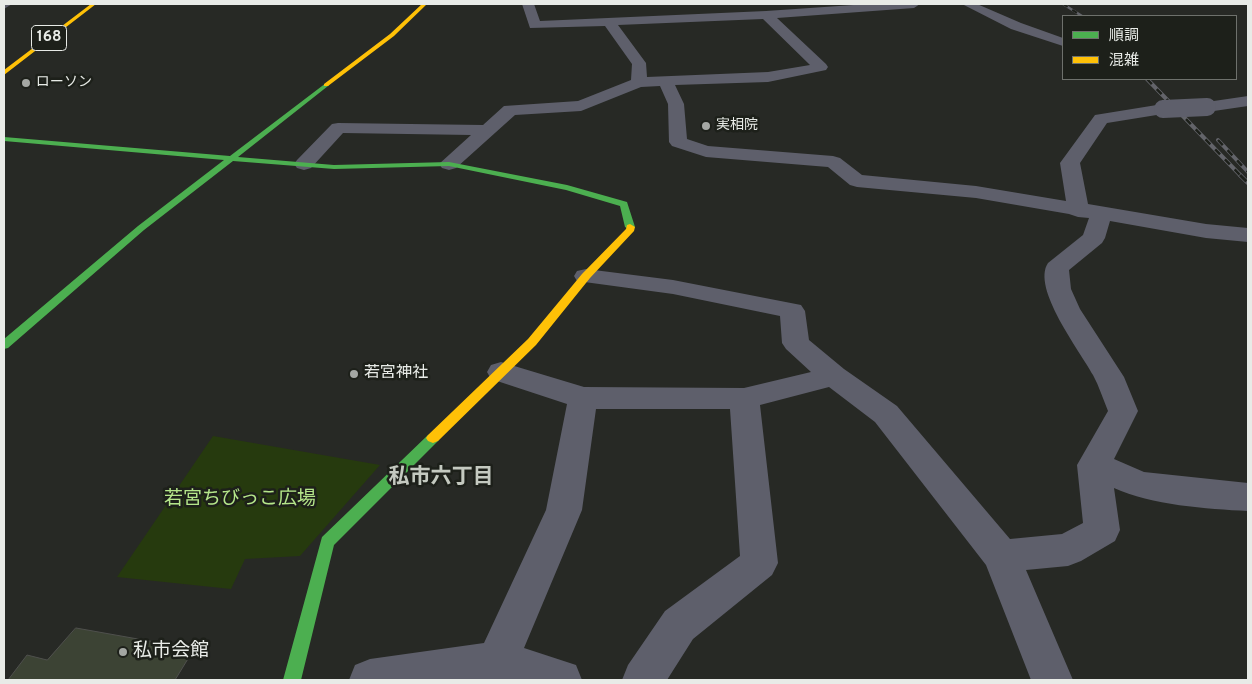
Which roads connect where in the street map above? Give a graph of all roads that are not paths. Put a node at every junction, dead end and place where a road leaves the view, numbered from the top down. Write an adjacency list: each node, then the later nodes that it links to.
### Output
1 (94, 4): 11 (main road, 168)
2 (425, 4): 17 (main road)
3 (528, 4): 9 (street)
4 (783, 4): 7 (street)
5 (914, 4): 7 (street)
6 (968, 4): 10 (street)
7 (796, 13): 8 (street)
8 (766, 15): 9 (street); 13 (street)
9 (610, 23): 12 (street)
10 (1062, 42)
11 (4, 73)
12 (640, 82): 13 (street); 15 (street)
13 (666, 82): 20 (street)
14 (1248, 100): 20 (street, bridge)
15 (488, 130): 18 (street); 19 (street)
16 (4, 139): 17 (main road)
17 (232, 159): 18 (main road); 23 (main road)
18 (304, 164): 19 (main road)
19 (449, 164): 22 (main road)
20 (1089, 212): 21 (street); 28 (street)
21 (1248, 235)
22 (586, 276): 24 (main road); 25 (street)
23 (4, 345)
24 (501, 372): 26 (street); 32 (main road)
25 (834, 376): 27 (street); 30 (street)
26 (583, 398): 27 (street); 31 (street)
27 (744, 399): 35 (street)
28 (1094, 465): 29 (street); 30 (street)
29 (1248, 496)
30 (1001, 556): 36 (street)
31 (497, 662): 33 (street); 34 (street)
32 (292, 680)
33 (370, 680)
34 (561, 680)
35 (643, 680)
36 (1052, 680)

